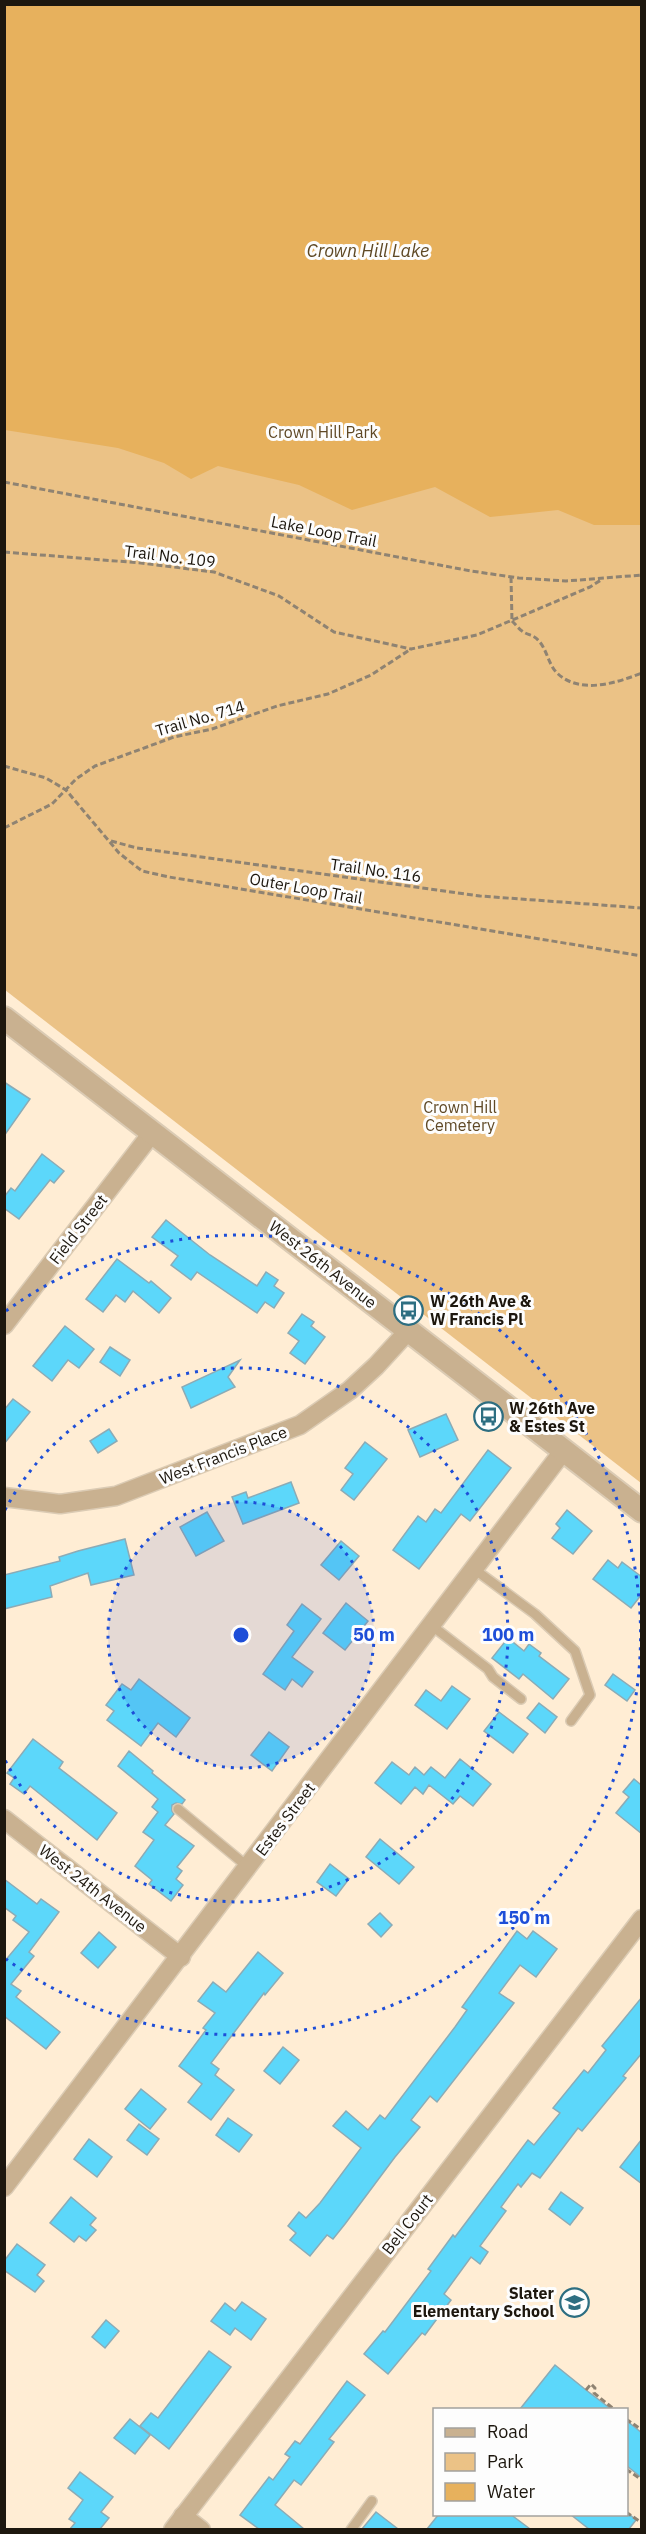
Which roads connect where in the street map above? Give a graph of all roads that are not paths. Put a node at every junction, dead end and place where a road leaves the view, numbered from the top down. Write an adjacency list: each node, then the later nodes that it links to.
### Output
1 (4, 1018): 2 (street, West 26th Avenue)
2 (152, 1133): 3 (street, Field Street); 4 (street, West 26th Avenue)
3 (4, 1325)
4 (409, 1330): 5 (street, West 26th Avenue); 6 (street, West Francis Place)
5 (564, 1450): 7 (street, West 26th Avenue); 8 (street, Estes Street)
6 (4, 1497)
7 (642, 1511)
8 (474, 1569): 9 (street, Estes Street); 11 (lane)
9 (431, 1625): 10 (lane); 14 (street, Estes Street)
10 (521, 1700)
11 (571, 1721)
12 (178, 1809): 14 (lane)
13 (4, 1819): 16 (street, West 24th Avenue)
14 (248, 1867): 16 (street, Estes Street)
15 (642, 1919): 19 (street, Bell Court)
16 (181, 1957): 17 (street, Estes Street)
17 (4, 2187)
18 (372, 2501): 21 (lane)
19 (178, 2523): 20 (street)
20 (201, 2529)
21 (351, 2529)

